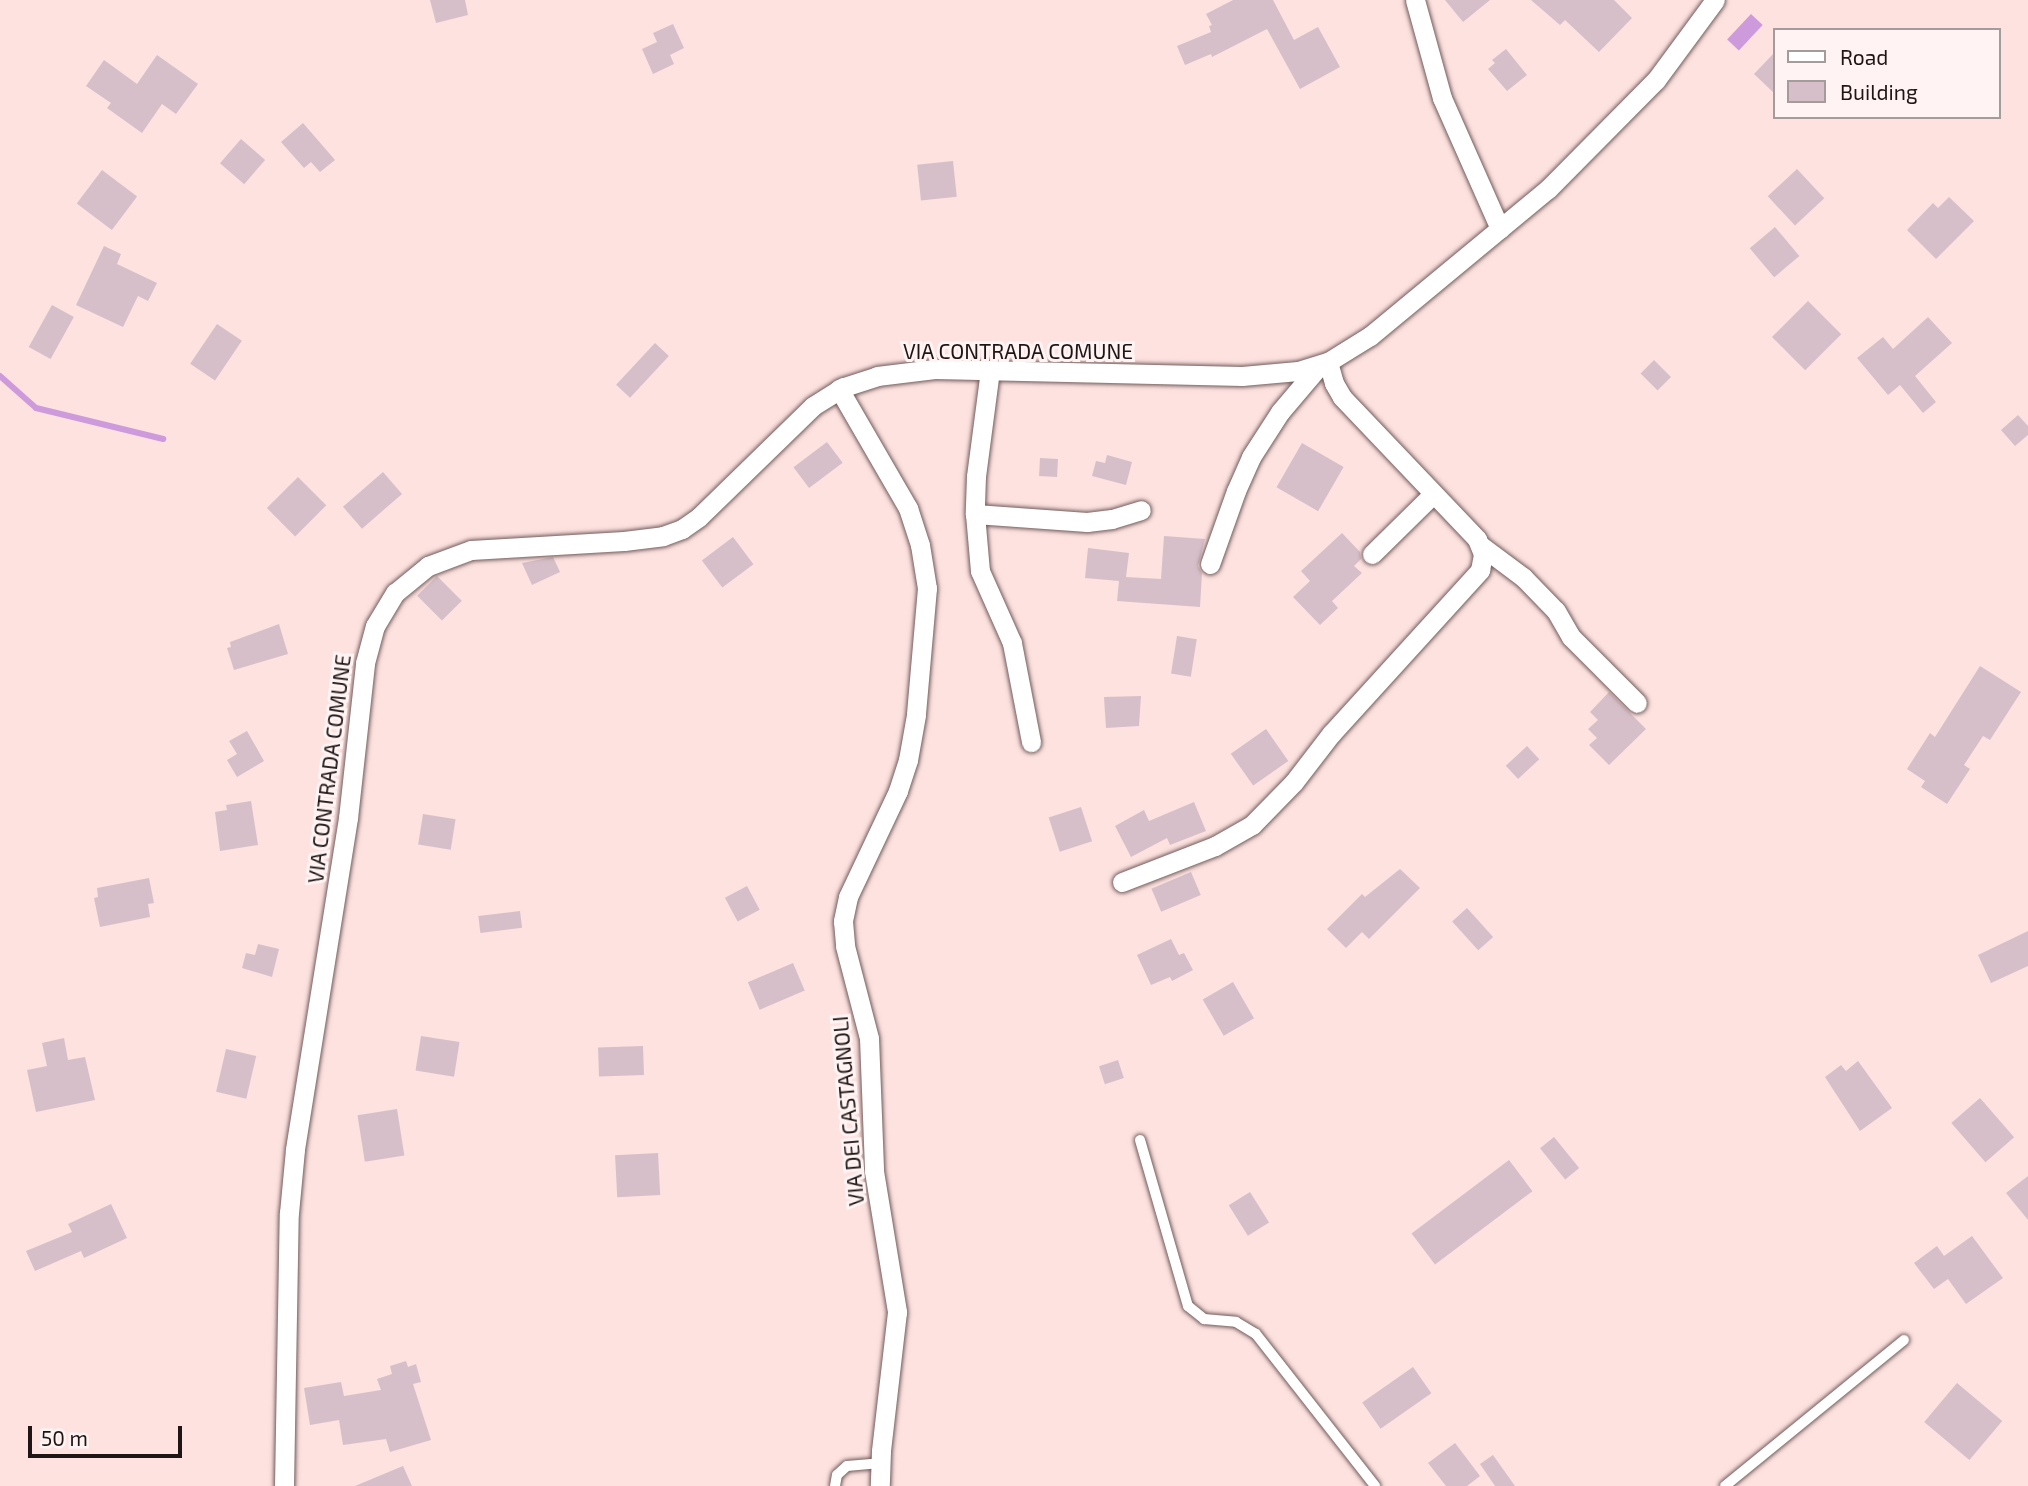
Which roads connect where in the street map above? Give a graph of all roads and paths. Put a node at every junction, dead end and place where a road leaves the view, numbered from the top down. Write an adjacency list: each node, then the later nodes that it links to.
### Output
1 (1415, 0): 3 (street)
2 (1715, 0): 3 (street, VIA CONTRADA COMUNE)
3 (1500, 229): 4 (street, VIA CONTRADA COMUNE)
4 (1324, 364): 5 (street, VIA CONTRADA COMUNE); 7 (street); 12 (street)
5 (990, 370): 6 (street, VIA CONTRADA COMUNE); 9 (street)
6 (839, 389): 18 (street, VIA DEI CASTAGNOLI); 19 (street, VIA CONTRADA COMUNE)
7 (1432, 495): 10 (street); 11 (street)
8 (1141, 509): 9 (street)
9 (975, 514): 14 (street)
10 (1480, 545): 13 (street); 15 (street)
11 (1372, 554)
12 (1210, 564)
13 (1637, 703)
14 (1031, 742)
15 (1122, 882)
16 (1140, 1140): 22 (lane)
17 (1904, 1340): 23 (lane)
18 (880, 1464): 20 (lane); 21 (street, VIA DEI CASTAGNOLI)
19 (284, 1486)
20 (835, 1486)
21 (880, 1486)
22 (1375, 1486)
23 (1725, 1486)

